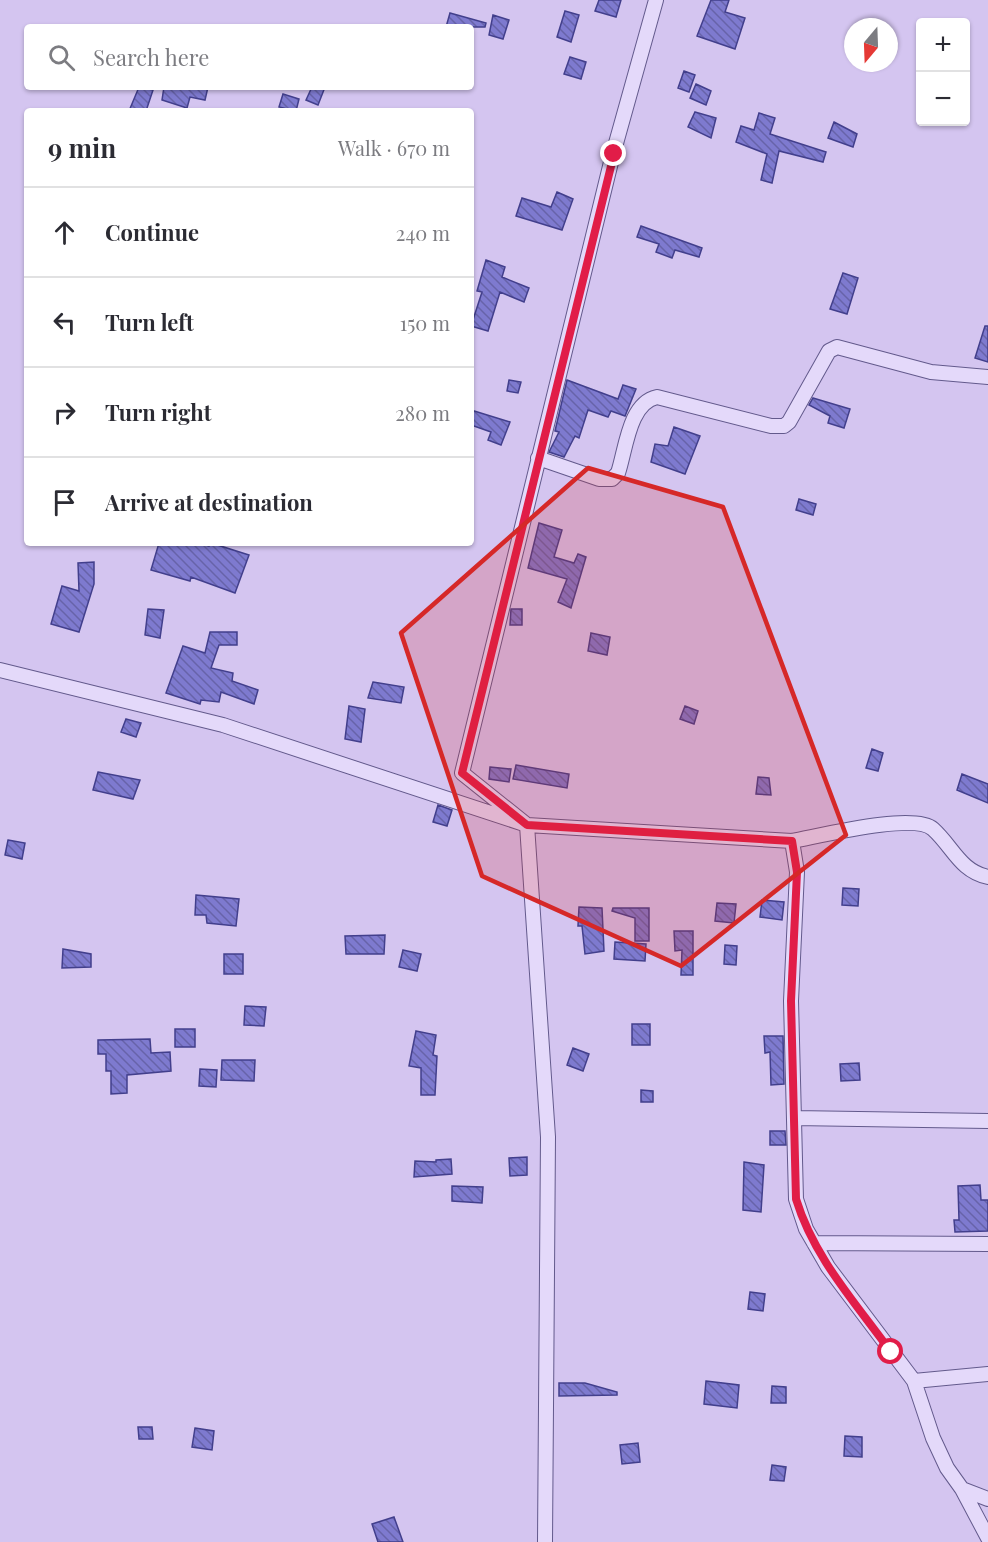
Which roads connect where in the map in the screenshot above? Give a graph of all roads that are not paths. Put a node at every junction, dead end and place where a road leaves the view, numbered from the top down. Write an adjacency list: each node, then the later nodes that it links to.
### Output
1 (656, 0): 3 (street)
2 (988, 377): 3 (street)
3 (538, 458): 5 (street)
4 (0, 670): 5 (street)
5 (527, 825): 6 (street); 17 (street)
6 (792, 841): 7 (street); 8 (street)
7 (988, 877)
8 (794, 1118): 9 (street); 10 (street)
9 (988, 1121)
10 (814, 1243): 11 (street); 13 (street)
11 (988, 1244)
12 (988, 1374): 13 (street)
13 (914, 1381): 14 (street)
14 (962, 1489): 15 (street); 16 (street)
15 (988, 1499)
16 (988, 1538)
17 (545, 1542)

